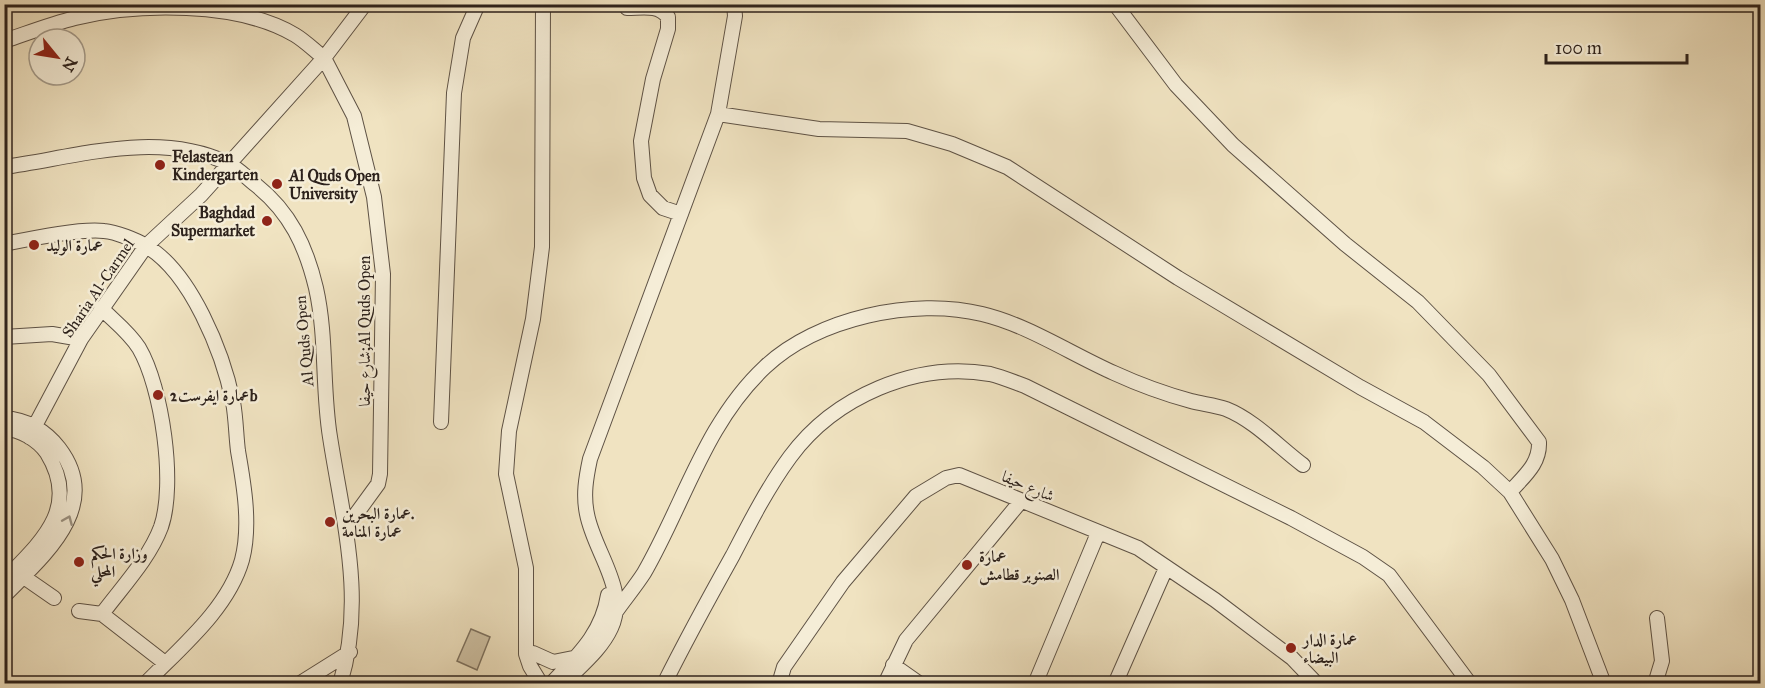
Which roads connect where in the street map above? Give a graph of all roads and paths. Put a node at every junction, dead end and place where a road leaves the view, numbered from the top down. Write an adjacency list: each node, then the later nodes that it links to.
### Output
1 (365, 4): 8 (street)
2 (478, 4): 19 (street)
3 (543, 4): 37 (street)
4 (734, 4): 9 (street)
5 (1115, 4): 23 (street)
6 (627, 9): 12 (street)
7 (4, 41): 8 (street)
8 (324, 58): 10 (street, Sharia Al-Carmel); 25 (street, شارع حيفا;Al Quds Open)
9 (718, 114): 12 (street); 23 (street)
10 (230, 164): 11 (street, Al Quds Open); 14 (street, Sharia Al-Carmel); 25 (street, Al Quds Open)
11 (4, 167)
12 (681, 214): 28 (street)
13 (4, 244): 14 (street)
14 (146, 246): 15 (street, Sharia Al-Carmel); 38 (street)
15 (101, 308): 17 (street, Sharia Al-Carmel); 34 (street)
16 (4, 337): 17 (street)
17 (81, 339): 21 (street, Sharia Al-Carmel)
18 (4, 418): 21 (street)
19 (441, 422)
20 (4, 429): 21 (street)
21 (31, 432): 29 (street)
22 (1303, 465): 33 (street)
23 (1510, 492): 56 (street)
24 (1021, 501): 26 (street, شارع حيفا); 39 (street); 49 (street, شارع حيفا)
25 (346, 528): 36 (street, Al Quds Open)
26 (1098, 533): 27 (street, شارع حيفا); 52 (street)
27 (1166, 568): 53 (street); 54 (street, شارع حيفا)
28 (608, 569): 33 (street); 40 (street)
29 (14, 576): 30 (street); 31 (street)
30 (4, 596)
31 (54, 598)
32 (79, 611): 34 (street)
33 (615, 613): 40 (street)
34 (102, 614): 38 (street)
35 (1657, 618): 57 (street)
36 (350, 652): 43 (street); 44 (street)
37 (532, 659): 40 (street); 41 (street); 45 (street); 46 (street)
38 (165, 663): 42 (street)
39 (893, 665): 50 (street); 51 (street)
40 (574, 670): 41 (street); 47 (street)
41 (551, 683)
42 (145, 684)
43 (299, 684)
44 (339, 684)
45 (529, 684)
46 (541, 684)
47 (563, 684)
48 (664, 684): 55 (street)
49 (779, 684)
50 (885, 684)
51 (920, 684)
52 (1035, 684)
53 (1115, 684)
54 (1317, 684)
55 (1470, 684)
56 (1604, 684)
57 (1655, 684)

